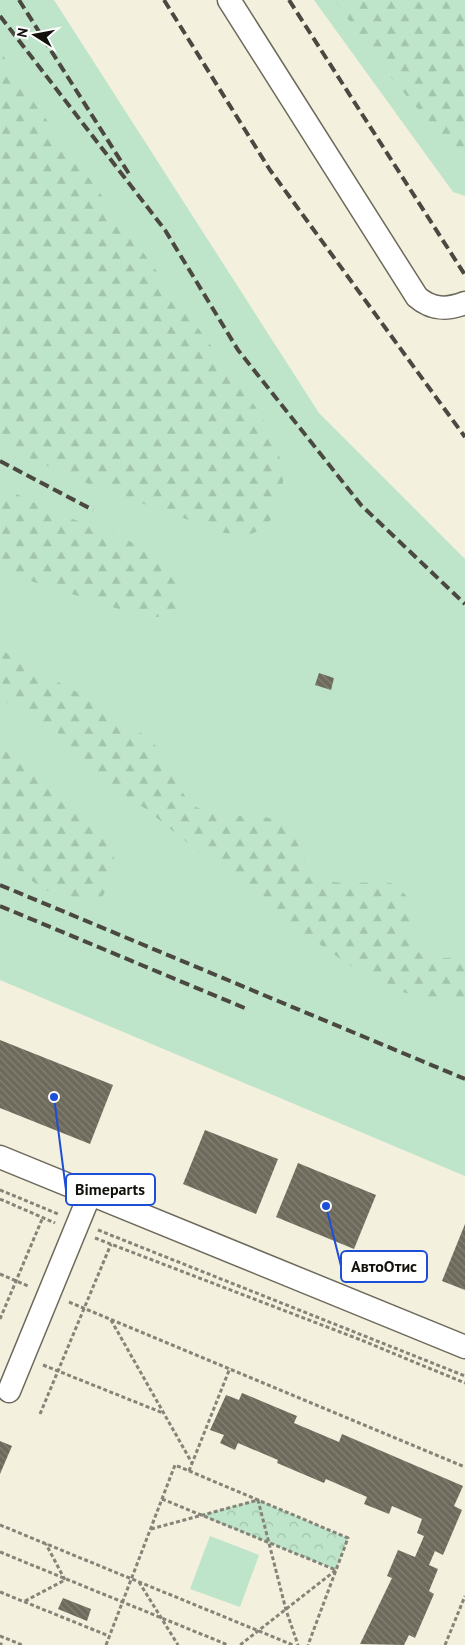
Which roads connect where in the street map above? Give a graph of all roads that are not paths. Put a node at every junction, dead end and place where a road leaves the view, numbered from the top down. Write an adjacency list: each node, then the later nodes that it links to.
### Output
1 (229, 0): 2 (street)
2 (465, 303)
3 (0, 1157): 4 (street)
4 (90, 1194): 5 (street); 6 (street)
5 (465, 1347)
6 (9, 1391)

